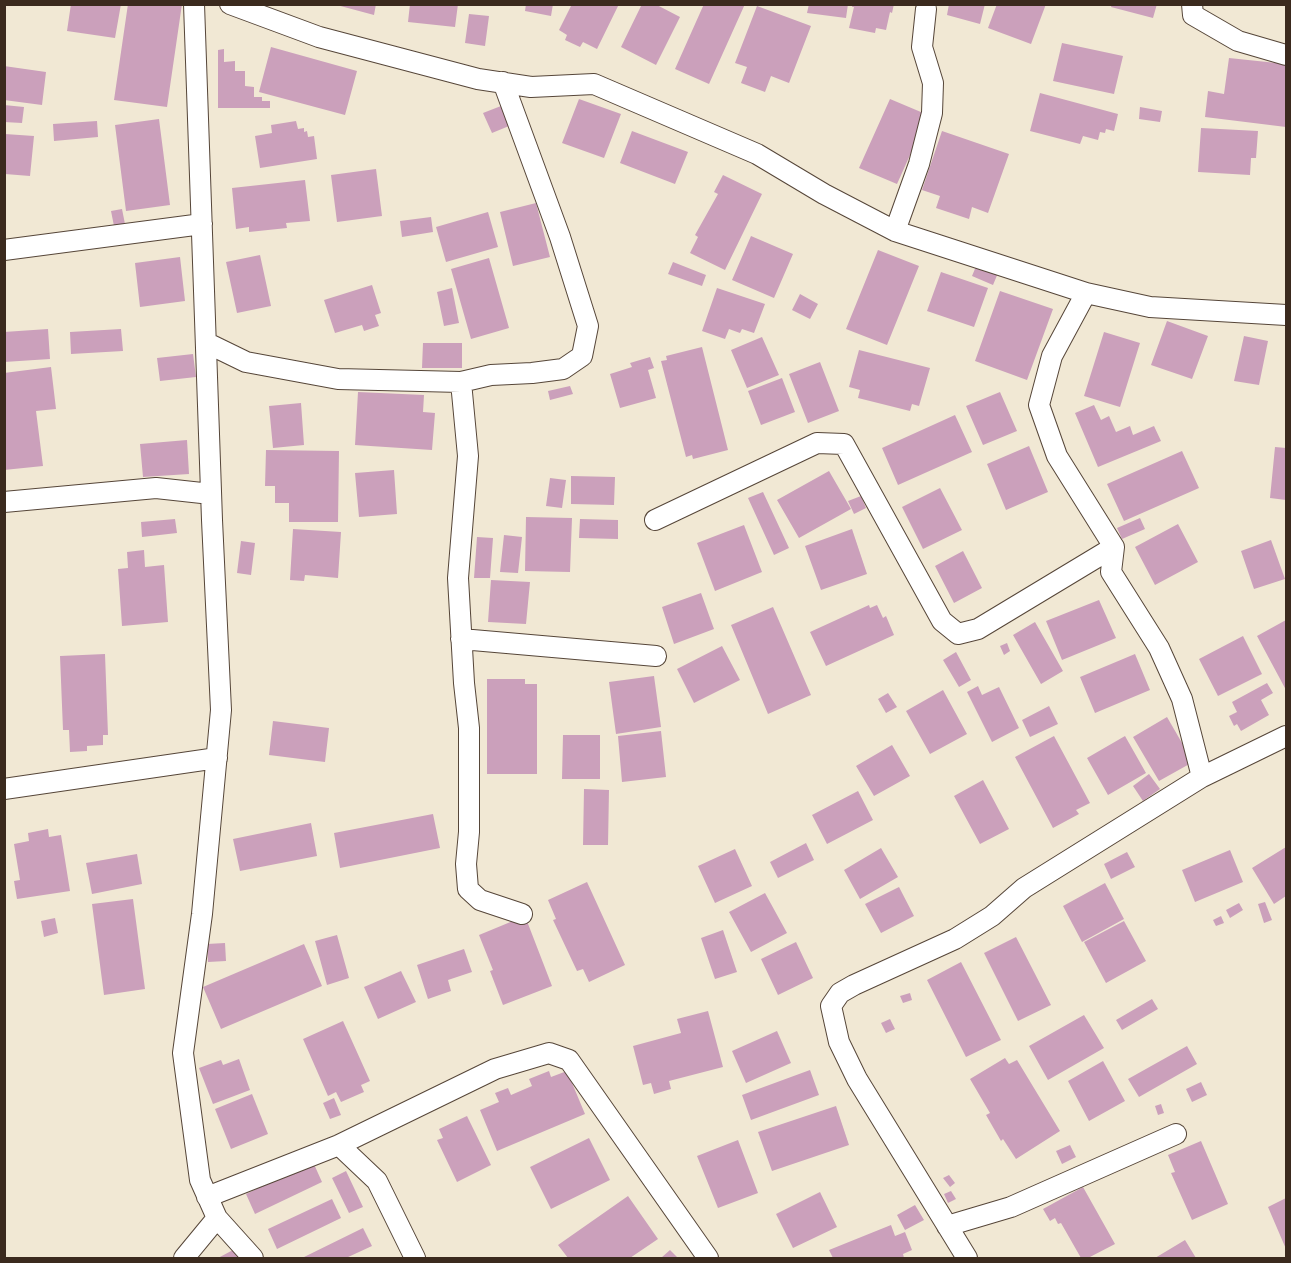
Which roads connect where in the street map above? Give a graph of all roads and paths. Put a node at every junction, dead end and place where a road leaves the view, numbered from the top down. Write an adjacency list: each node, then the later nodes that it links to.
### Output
1 (194, 4): 7 (street)
2 (230, 4): 6 (street)
3 (1192, 4): 5 (street)
4 (926, 9): 8 (street)
5 (1287, 54)
6 (503, 82): 8 (street); 13 (street)
7 (202, 225): 9 (street); 12 (street)
8 (896, 231): 10 (street)
9 (4, 250)
10 (1086, 293): 11 (street); 17 (street)
11 (1287, 315)
12 (207, 344): 13 (street); 14 (street)
13 (461, 382): 18 (street)
14 (211, 494): 15 (street); 21 (street)
15 (4, 502)
16 (655, 520): 17 (street)
17 (1114, 547): 22 (street)
18 (461, 639): 19 (street); 24 (street)
19 (656, 656)
20 (1287, 736): 22 (street)
21 (217, 758): 23 (street); 27 (street)
22 (1202, 777): 29 (street)
23 (4, 789)
24 (522, 914)
25 (1176, 1134): 29 (street)
26 (339, 1145): 27 (street); 32 (street); 33 (street)
27 (207, 1197): 28 (street)
28 (217, 1218): 30 (street); 31 (street)
29 (947, 1226): 34 (street)
30 (184, 1258)
31 (253, 1258)
32 (415, 1258)
33 (708, 1258)
34 (968, 1258)

